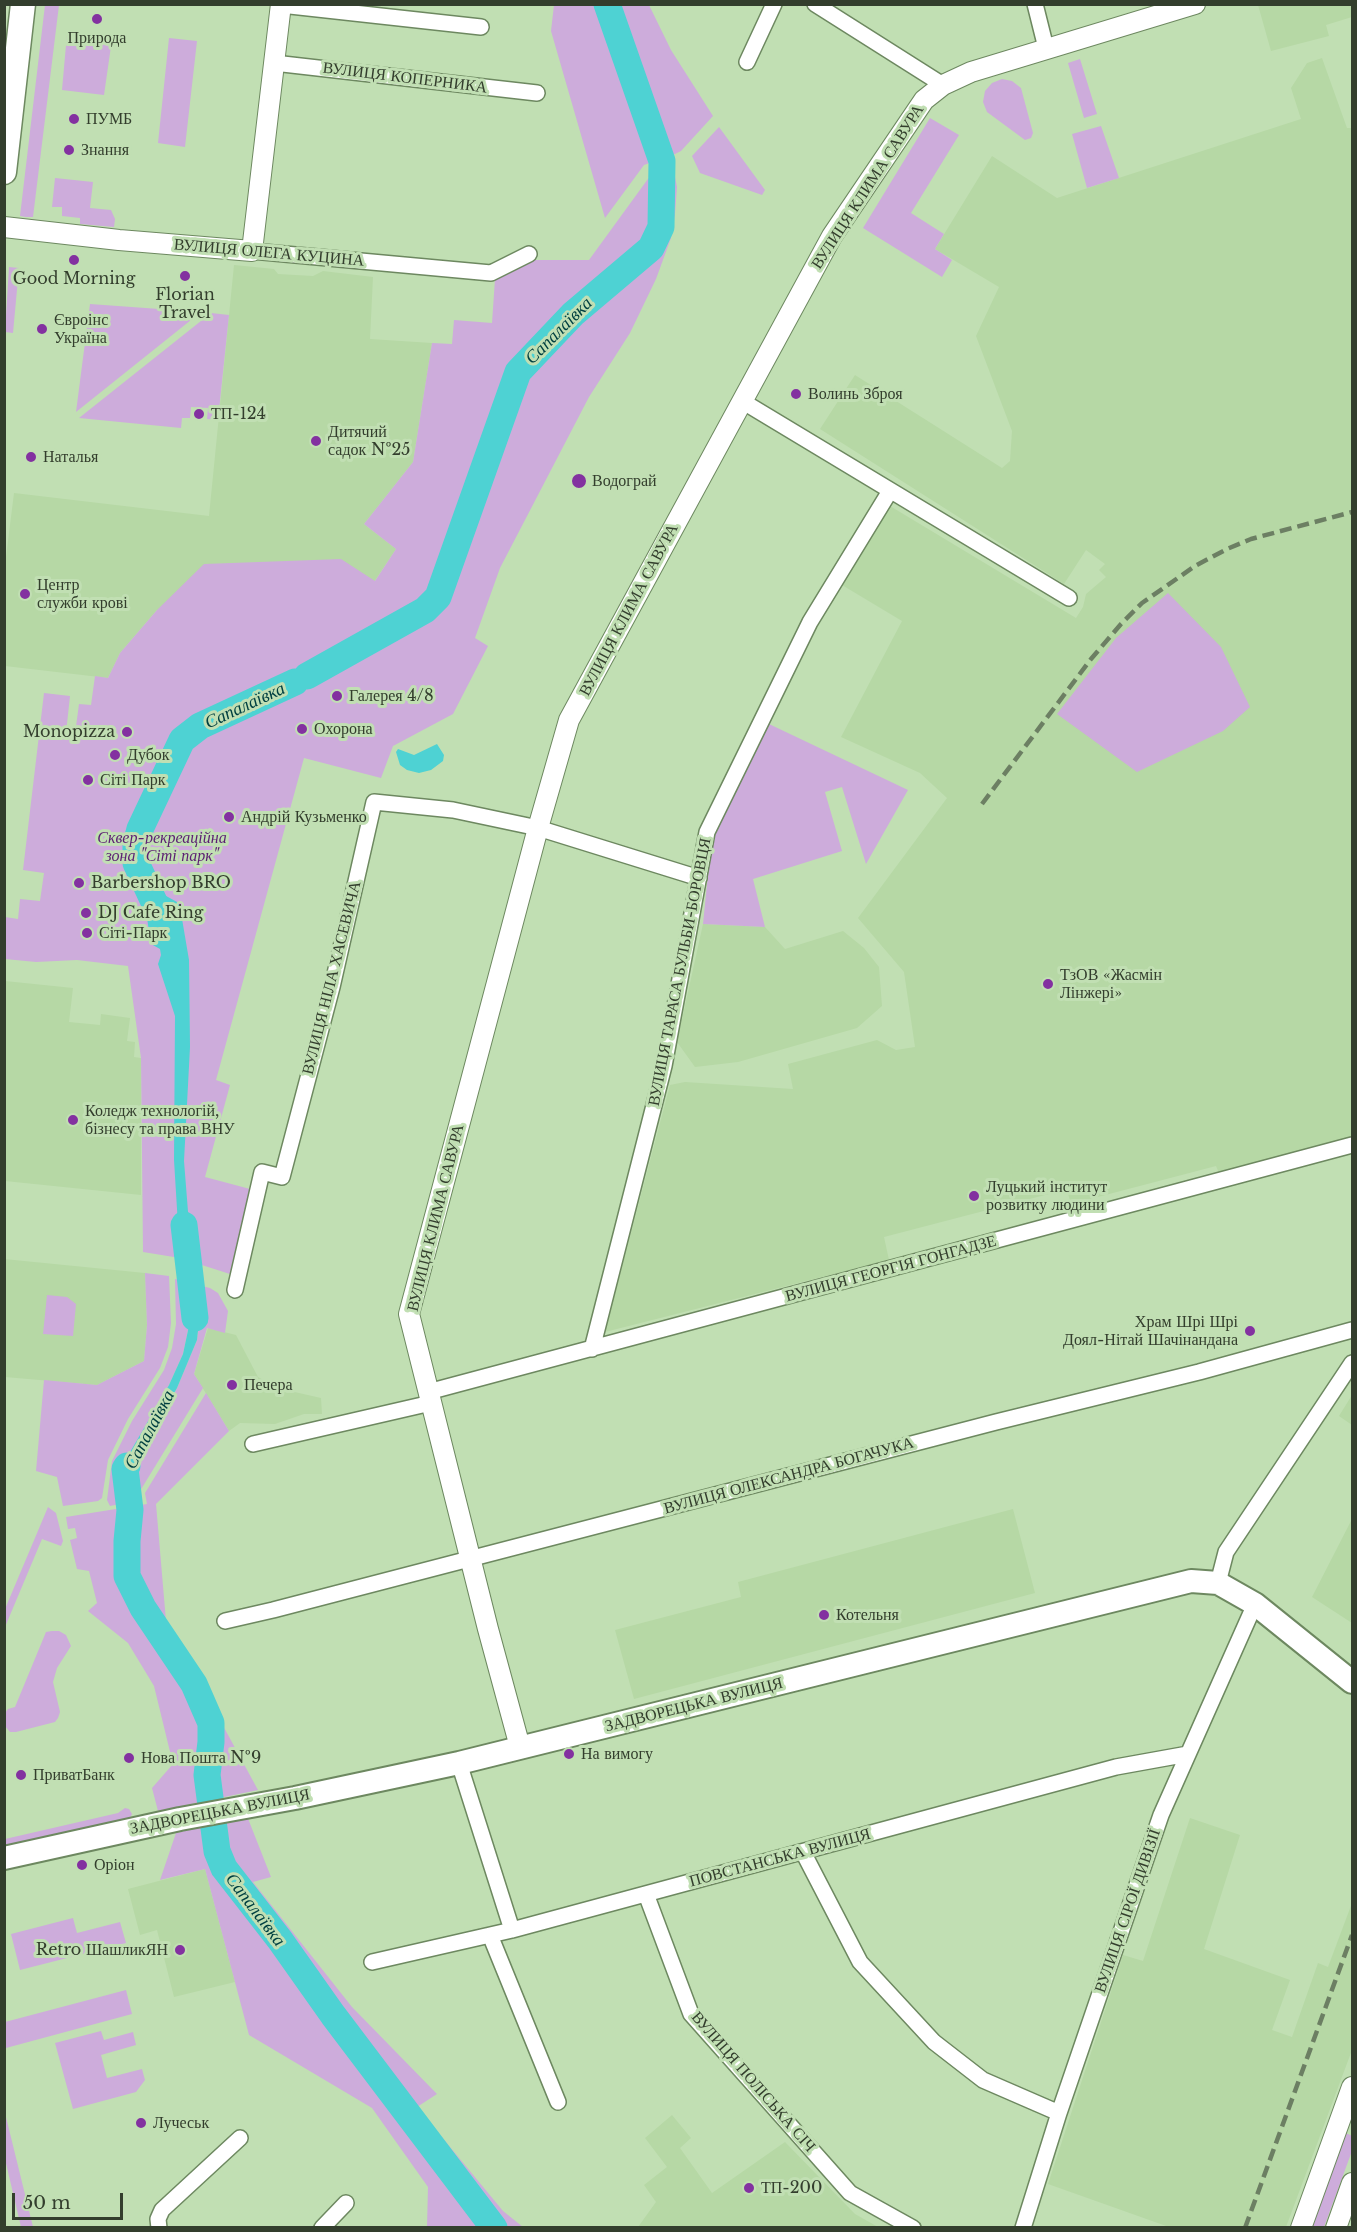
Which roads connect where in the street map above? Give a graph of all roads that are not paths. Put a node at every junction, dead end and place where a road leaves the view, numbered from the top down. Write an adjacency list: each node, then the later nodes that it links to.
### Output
1 (23, 4): 13 (main road)
2 (774, 4): 9 (street)
3 (814, 4): 11 (street)
4 (1035, 4): 8 (street)
5 (1196, 4): 8 (street, ВУЛИЦЯ КЛИМА САВУРА)
6 (281, 5): 7 (street); 10 (street)
7 (481, 27)
8 (1046, 48): 11 (street, ВУЛИЦЯ КЛИМА САВУРА)
9 (747, 62)
10 (274, 63): 12 (street, ВУЛИЦЯ КОПЕРНИКА); 15 (street)
11 (943, 85): 17 (street, ВУЛИЦЯ КЛИМА САВУРА)
12 (537, 93)
13 (4, 172)
14 (4, 227): 15 (street, ВУЛИЦЯ ОЛЕГА КУЦИНА)
15 (252, 251): 16 (street, ВУЛИЦЯ ОЛЕГА КУЦИНА)
16 (529, 254)
17 (742, 401): 18 (street); 20 (street, ВУЛИЦЯ КЛИМА САВУРА)
18 (890, 491): 19 (street); 21 (street, ВУЛИЦЯ ТАРАСА БУЛЬБИ-БОРОВЦЯ)
19 (1069, 598)
20 (538, 828): 21 (street); 23 (street, ВУЛИЦЯ НІЛА ХАСЕВИЧА); 27 (street, ВУЛИЦЯ КЛИМА САВУРА)
21 (699, 878): 25 (street, ВУЛИЦЯ ТАРАСА БУЛЬБИ-БОРОВЦЯ)
22 (1353, 1145): 25 (street, ВУЛИЦЯ ГЕОРГІЯ ГОНГАДЗЕ)
23 (235, 1290)
24 (1353, 1330): 29 (street, ВУЛИЦЯ ОЛЕКСАНДРА БОГАЧУКА)
25 (592, 1349): 27 (street, ВУЛИЦЯ ГЕОРГІЯ ГОНГАДЗЕ)
26 (1353, 1363): 30 (street)
27 (430, 1397): 28 (street, ВУЛИЦЯ ГЕОРГІЯ ГОНГАДЗЕ); 29 (street, ВУЛИЦЯ КЛИМА САВУРА)
28 (253, 1444)
29 (470, 1558): 32 (street, ВУЛИЦЯ ОЛЕКСАНДРА БОГАЧУКА); 34 (street, ВУЛИЦЯ КЛИМА САВУРА)
30 (1218, 1583): 31 (main road, ЗАДВОРЕЦЬКА ВУЛИЦЯ); 34 (main road, ЗАДВОРЕЦЬКА ВУЛИЦЯ)
31 (1255, 1604): 33 (main road, ЗАДВОРЕЦЬКА ВУЛИЦЯ); 35 (street, ВУЛИЦЯ СІРОЇ ДИВІЗІЇ)
32 (225, 1621)
33 (1353, 1682)
34 (520, 1747): 36 (main road, ЗАДВОРЕЦЬКА ВУЛИЦЯ)
35 (1188, 1754): 37 (street, ПОВСТАНСЬКА ВУЛИЦЯ); 45 (street, ВУЛИЦЯ СІРОЇ ДИВІЗІЇ)
36 (459, 1762): 38 (main road, ЗАДВОРЕЦЬКА ВУЛИЦЯ); 40 (street)
37 (803, 1852): 39 (street, ПОВСТАНСЬКА ВУЛИЦЯ); 45 (street)
38 (4, 1858)
39 (646, 1894): 40 (street, ПОВСТАНСЬКА ВУЛИЦЯ); 51 (street, ВУЛИЦЯ ПОЛІСЬКА СІЧ)
40 (512, 1930): 41 (street, ПОВСТАНСЬКА ВУЛИЦЯ)
41 (490, 1935): 42 (street, ПОВСТАНСЬКА ВУЛИЦЯ); 43 (street)
42 (372, 1962)
43 (558, 2102)
44 (1350, 2105): 53 (street)
45 (1059, 2113): 52 (street, ВУЛИЦЯ СІРОЇ ДИВІЗІЇ)
46 (240, 2138): 49 (street)
47 (1353, 2183): 54 (street)
48 (346, 2203): 50 (street)
49 (159, 2228)
50 (322, 2228)
51 (913, 2228)
52 (1023, 2228)
53 (1301, 2228)
54 (1336, 2228)

